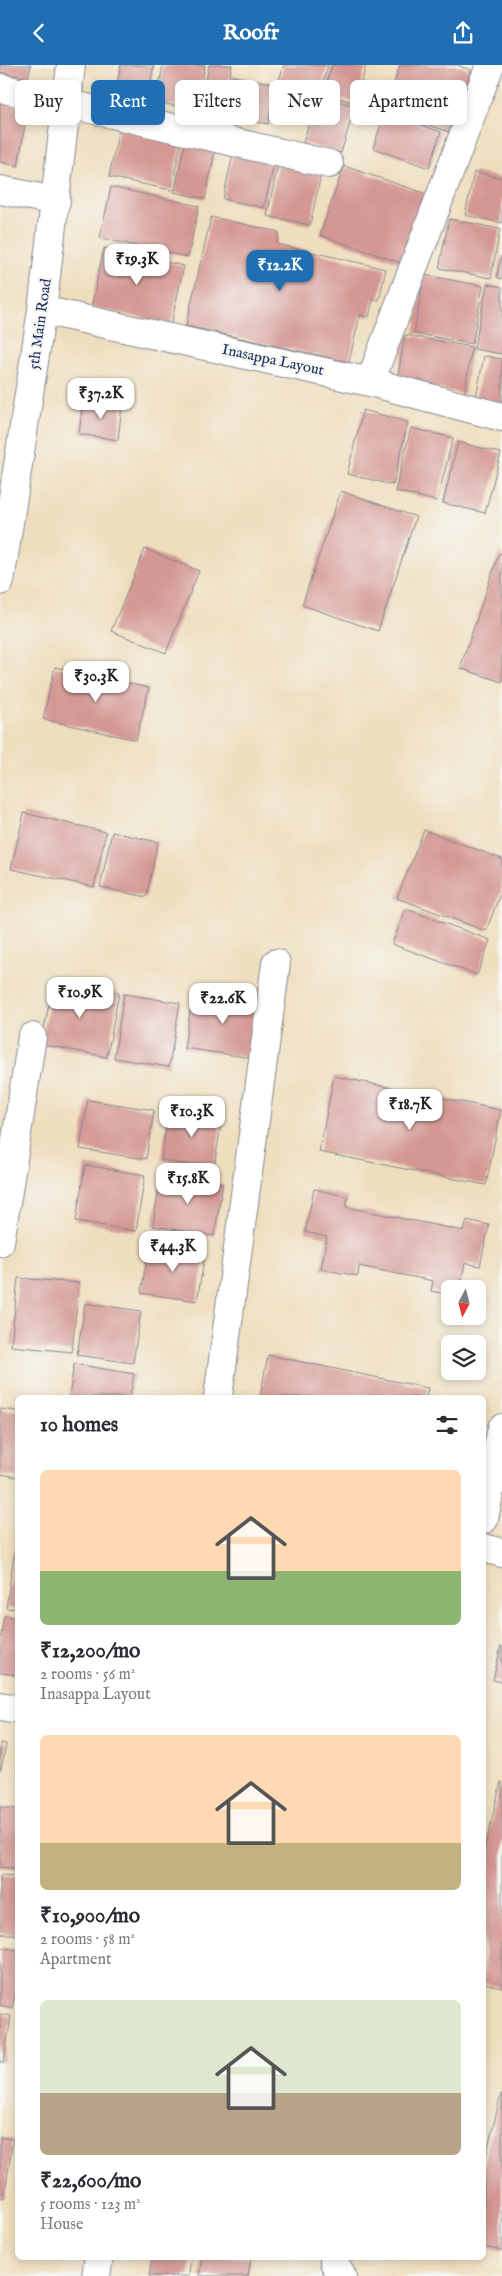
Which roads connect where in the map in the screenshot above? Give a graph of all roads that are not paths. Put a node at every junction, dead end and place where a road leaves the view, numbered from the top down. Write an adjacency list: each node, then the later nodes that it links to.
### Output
1 (71, 65): 3 (street, 5th Main Road)
2 (490, 65): 12 (street)
3 (69, 80)
4 (0, 88): 5 (street)
5 (15, 91)
6 (81, 106): 8 (street)
7 (65, 125): 10 (street, 5th Main Road)
8 (329, 164)
9 (0, 190): 10 (street)
10 (56, 201): 11 (street, 5th Main Road)
11 (42, 310): 12 (street, Inasappa Layout); 14 (street, 5th Main Road)
12 (370, 382): 13 (street, Inasappa Layout)
13 (502, 417)
14 (0, 581)
15 (276, 963): 18 (street)
16 (32, 1037): 17 (street)
17 (0, 1242)
18 (218, 1395)
19 (502, 1428): 20 (street)
20 (486, 1509)
21 (486, 1549): 22 (street)
22 (502, 1553)
23 (0, 1706): 24 (street)
24 (15, 1708)
25 (99, 2260): 27 (street)
26 (334, 2260): 28 (street)
27 (96, 2276)
28 (342, 2276)

